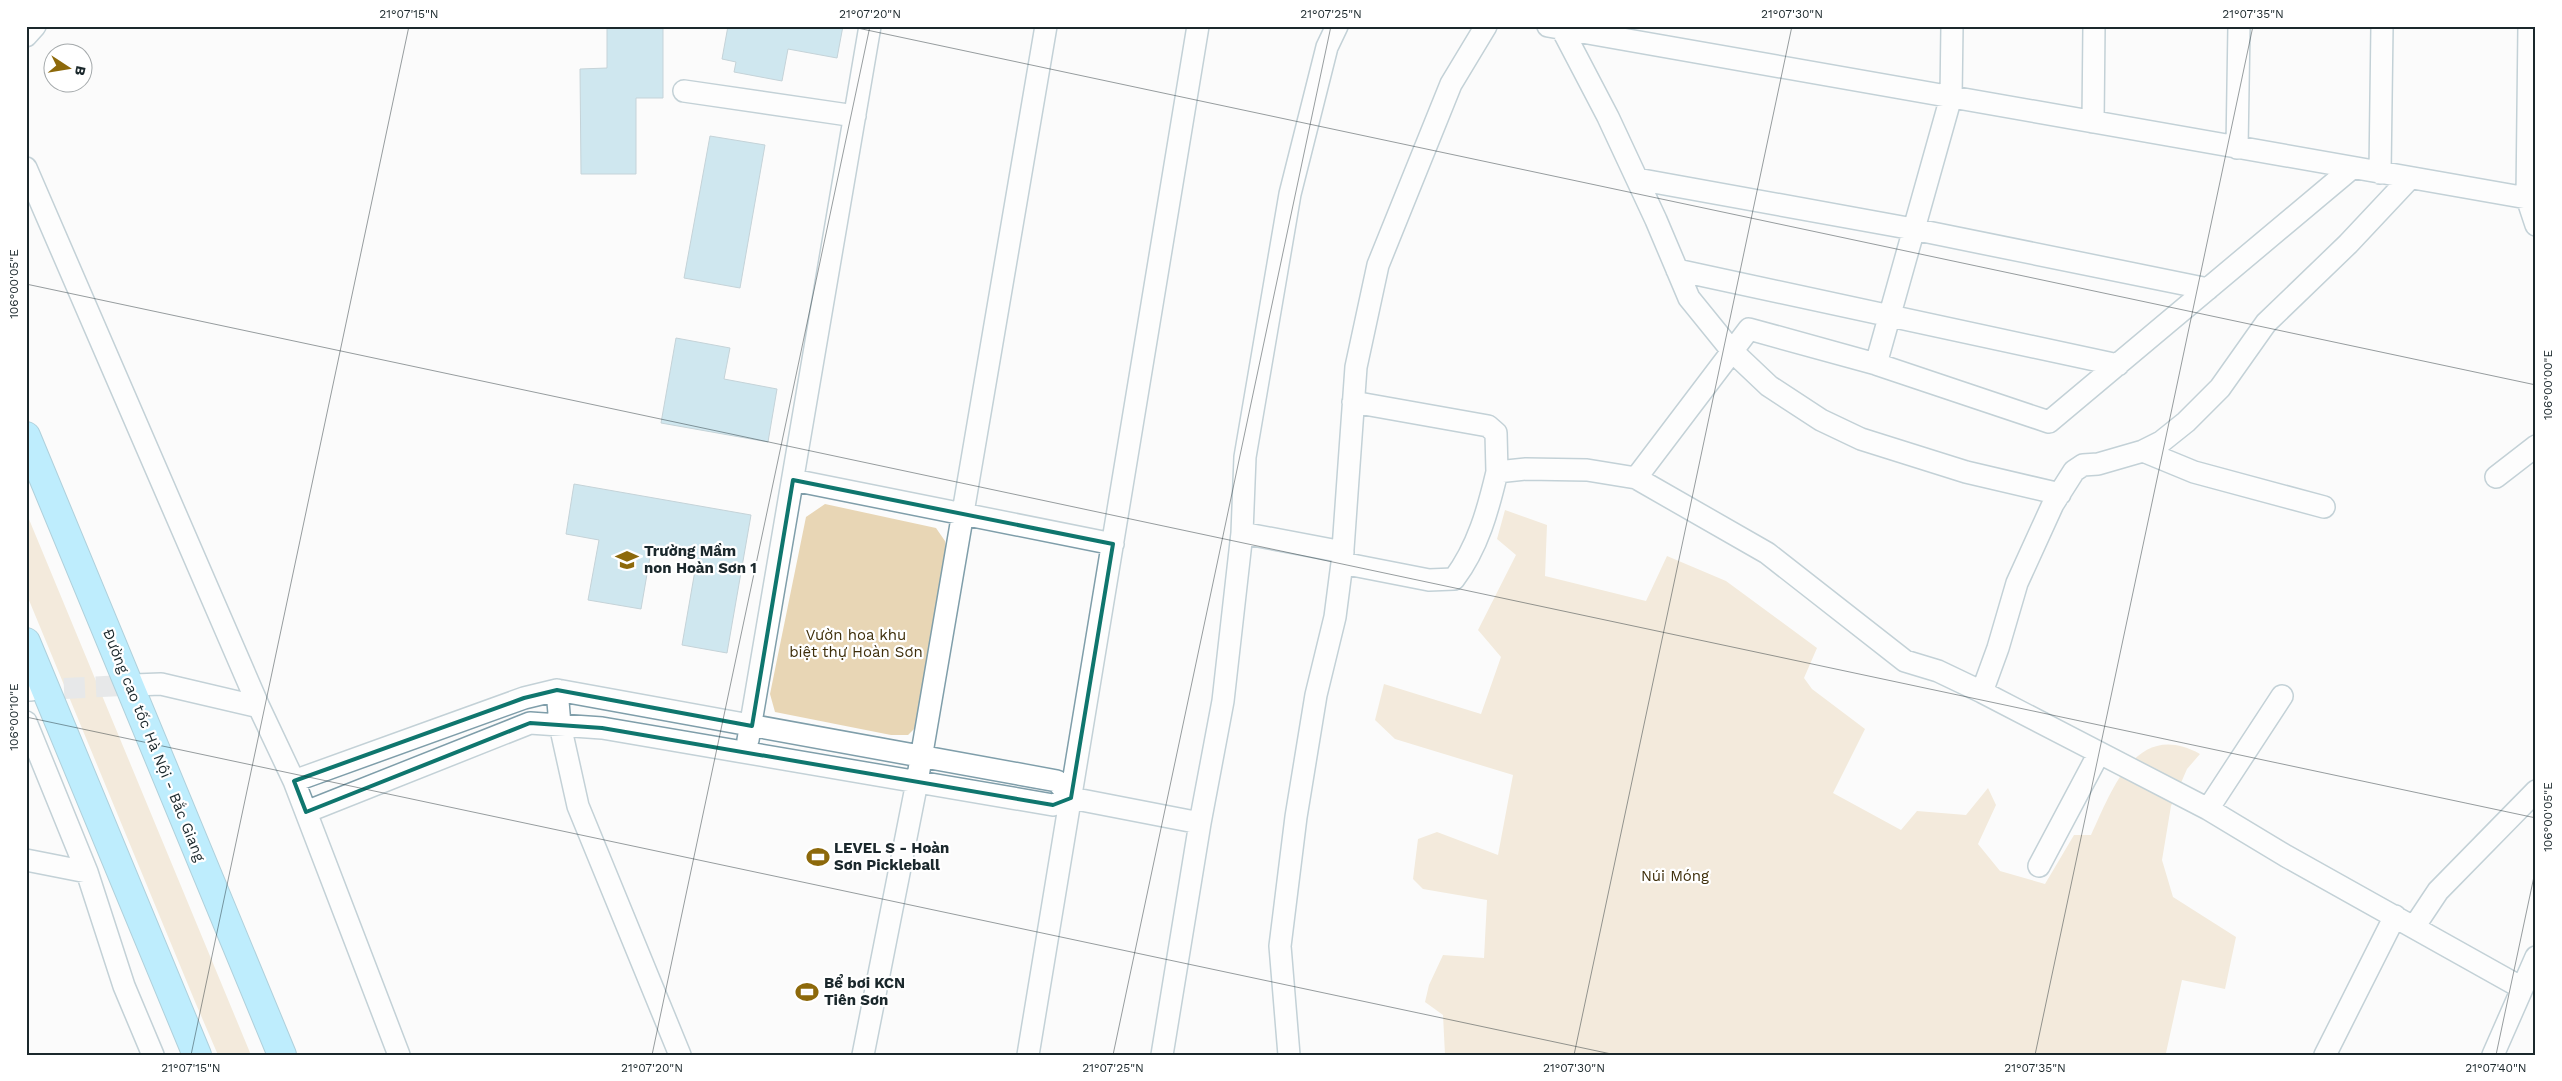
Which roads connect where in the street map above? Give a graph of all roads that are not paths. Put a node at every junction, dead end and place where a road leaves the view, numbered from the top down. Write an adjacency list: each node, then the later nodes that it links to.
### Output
1 (35, 26): 13 (street)
2 (870, 26): 16 (street)
3 (1046, 26): 43 (street)
4 (1198, 26): 45 (street)
5 (1337, 26): 44 (street)
6 (1486, 26): 33 (street)
7 (1952, 26): 15 (street)
8 (2094, 26): 17 (street)
9 (2240, 26): 18 (street)
10 (2382, 26): 21 (street)
11 (2530, 26): 24 (street)
12 (1555, 28): 15 (street); 23 (street)
13 (26, 36)
14 (684, 91): 16 (street)
15 (1951, 97): 17 (street); 26 (street)
16 (855, 116): 40 (street)
17 (2093, 122): 18 (street)
18 (2237, 148): 20 (street)
19 (26, 168): 52 (street)
20 (2352, 168): 21 (street); 28 (street)
21 (2380, 172): 22 (street)
22 (2410, 178): 24 (street); 36 (street)
23 (1637, 179): 26 (street); 27 (street)
24 (2531, 199): 25 (street)
25 (2536, 225)
26 (1913, 229): 28 (street); 29 (street)
27 (1677, 270): 29 (street); 30 (street)
28 (2208, 289): 32 (street)
29 (1889, 316): 31 (street); 32 (street)
30 (1732, 352): 31 (street); 39 (street); 41 (street)
31 (1876, 364): 32 (street)
32 (2118, 364)
33 (1354, 402): 37 (street); 46 (street)
34 (26, 436): 75 (highway, Đường cao tốc Hà Nội - Bắc Giang)
35 (2536, 446): 38 (street)
36 (2143, 451): 41 (street); 42 (street)
37 (1497, 472): 39 (street); 46 (street)
38 (2496, 477)
39 (1636, 478): 50 (street)
40 (793, 480): 43 (street); 55 (street)
41 (2060, 494): 50 (street)
42 (2324, 507)
43 (963, 514): 45 (street); 58 (street)
44 (1242, 533): 46 (street); 65 (street)
45 (1113, 544): 62 (street)
46 (1343, 558): 81 (street)
47 (26, 642): 74 (highway)
48 (134, 685): 52 (street)
49 (557, 690): 54 (street); 55 (street); 59 (street)
50 (1982, 692): 57 (street)
51 (2282, 696): 63 (street)
52 (259, 706): 59 (street)
53 (26, 722): 68 (street)
54 (560, 725): 56 (street); 64 (street); 77 (street)
55 (752, 726): 56 (street); 58 (street)
56 (746, 753): 60 (street)
57 (2099, 753): 63 (street); 67 (street)
58 (921, 756): 60 (street); 62 (street)
59 (294, 781): 64 (street)
60 (917, 782): 62 (street); 78 (street)
61 (2536, 791): 70 (street)
62 (1072, 798): 65 (street); 79 (street)
63 (2208, 809): 69 (street)
64 (306, 812): 76 (street)
65 (1200, 823): 80 (street)
66 (26, 860): 68 (street)
67 (2040, 866)
68 (86, 872): 73 (street)
69 (2395, 916): 70 (street); 82 (street)
70 (2414, 927): 72 (street)
71 (2536, 958): 72 (street)
72 (2522, 988): 83 (street)
73 (153, 1055)
74 (196, 1055)
75 (282, 1055)
76 (399, 1055)
77 (680, 1055)
78 (863, 1055)
79 (1028, 1055)
80 (1162, 1055)
81 (1289, 1055)
82 (2325, 1055)
83 (2493, 1055)

